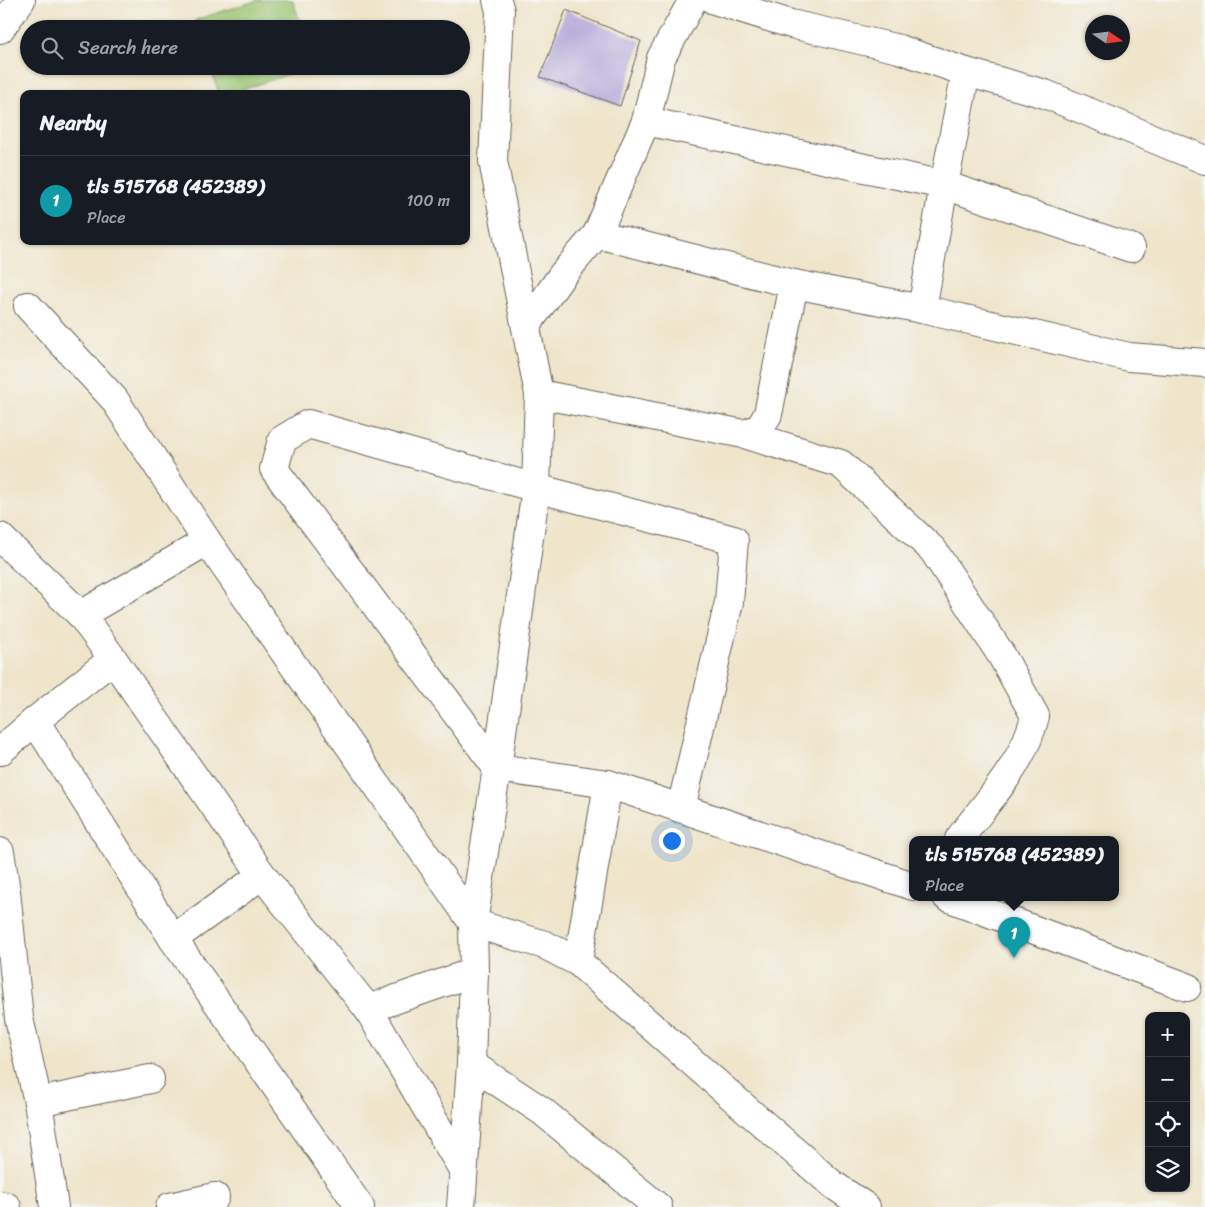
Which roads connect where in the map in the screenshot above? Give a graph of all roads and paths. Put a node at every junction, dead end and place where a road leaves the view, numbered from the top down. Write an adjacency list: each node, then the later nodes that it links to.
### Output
1 (21, 0): 5 (street)
2 (497, 0): 15 (street)
3 (693, 0): 7 (street)
4 (714, 0): 6 (street)
5 (0, 29)
6 (966, 72): 8 (street); 9 (street)
7 (646, 121): 9 (street); 10 (street)
8 (1205, 160)
9 (944, 185): 11 (street); 14 (street)
10 (597, 234): 12 (street); 15 (street)
11 (1132, 248)
12 (794, 284): 14 (street); 18 (street)
13 (28, 306): 21 (street)
14 (922, 309): 16 (street)
15 (526, 326): 17 (street)
16 (1205, 363)
17 (539, 394): 18 (street); 19 (street)
18 (744, 434): 29 (street)
19 (536, 488): 26 (street); 26 (street); 28 (street)
20 (0, 537): 22 (street)
21 (208, 541): 22 (street); 35 (street)
22 (81, 615): 23 (street)
23 (113, 659): 24 (street); 31 (street)
24 (35, 721): 25 (street); 36 (street)
25 (0, 751)
26 (497, 768): 27 (street); 35 (street)
27 (608, 784): 28 (street); 37 (street)
28 (681, 809): 32 (street)
29 (961, 836)
30 (0, 852): 33 (street)
31 (262, 875): 36 (street); 40 (street)
32 (909, 885)
33 (3, 891): 41 (street)
34 (958, 901): 39 (street)
35 (473, 923): 37 (street); 38 (street)
36 (173, 939): 51 (street)
37 (578, 962): 54 (street)
38 (474, 972): 40 (street); 42 (street)
39 (1187, 987)
40 (368, 1009): 45 (street)
41 (9, 1019): 44 (street)
42 (471, 1064): 45 (street); 53 (street)
43 (150, 1079): 44 (street)
44 (38, 1102): 49 (street)
45 (463, 1170): 52 (street)
46 (215, 1197): 50 (street)
47 (0, 1205): 48 (street)
48 (7, 1207)
49 (54, 1207)
50 (170, 1207)
51 (360, 1207)
52 (461, 1207)
53 (658, 1207)
54 (866, 1207)

